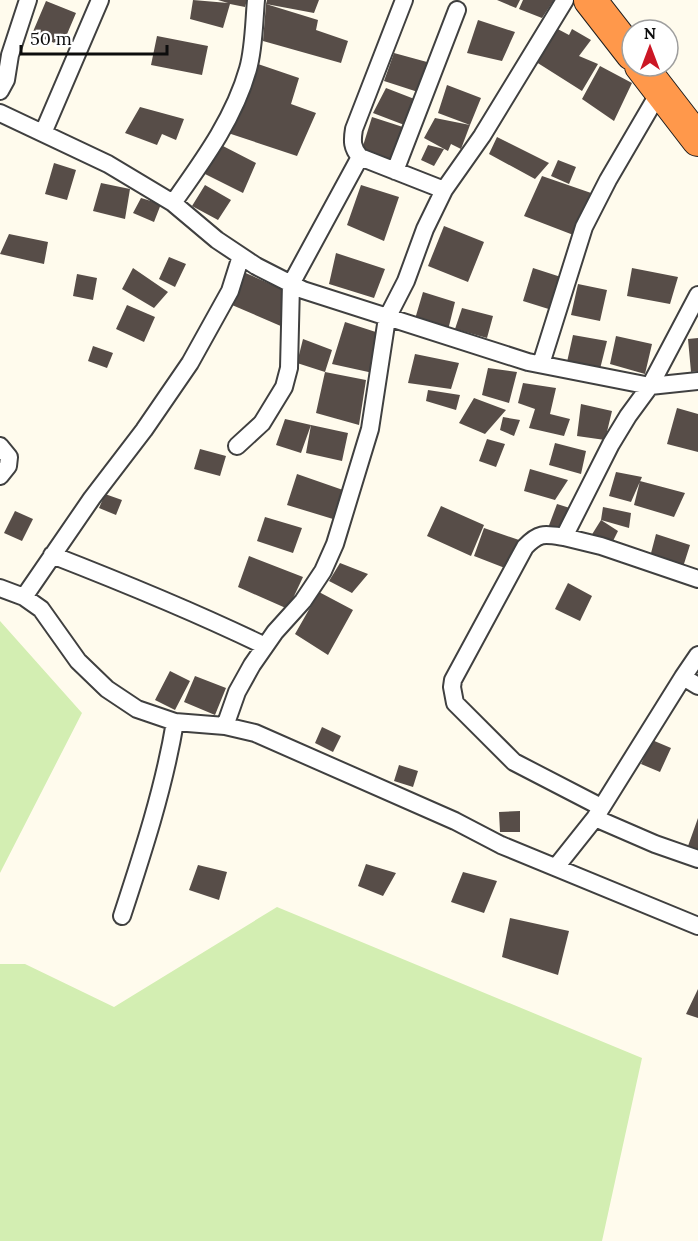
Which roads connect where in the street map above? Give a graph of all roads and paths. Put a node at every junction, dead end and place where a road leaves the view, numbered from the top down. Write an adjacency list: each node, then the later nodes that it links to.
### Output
1 (28, 0): 10 (street)
2 (100, 0): 13 (street)
3 (256, 0): 18 (street)
4 (404, 0): 15 (street)
5 (565, 0): 17 (street)
6 (590, 0): 8 (highway)
7 (458, 10): 16 (street)
8 (620, 39)
9 (650, 78): 11 (highway)
10 (2, 83)
11 (660, 91): 14 (highway); 23 (street)
12 (0, 113): 13 (street)
13 (43, 133): 18 (street)
14 (698, 140)
15 (360, 157): 16 (street); 20 (street)
16 (395, 171): 17 (street)
17 (444, 190): 22 (street)
18 (173, 203): 19 (street)
19 (241, 256): 20 (street); 30 (street)
20 (291, 284): 22 (street); 27 (street)
21 (698, 295): 25 (street)
22 (387, 318): 23 (street); 34 (street)
23 (541, 364): 25 (street)
24 (698, 381): 25 (street)
25 (650, 386): 29 (street)
26 (0, 446): 28 (street)
27 (237, 446)
28 (0, 476)
29 (564, 537): 31 (street); 40 (street)
30 (52, 555): 33 (street); 34 (street)
31 (698, 579)
32 (0, 588): 33 (street)
33 (24, 597): 38 (street)
34 (265, 646): 39 (street)
35 (698, 655): 36 (street)
36 (683, 677): 37 (street); 40 (street)
37 (698, 686)
38 (176, 722): 39 (street); 43 (street)
39 (225, 726): 42 (street)
40 (598, 812): 41 (street); 42 (street)
41 (698, 859)
42 (556, 867): 44 (street)
43 (122, 916)
44 (698, 926)

